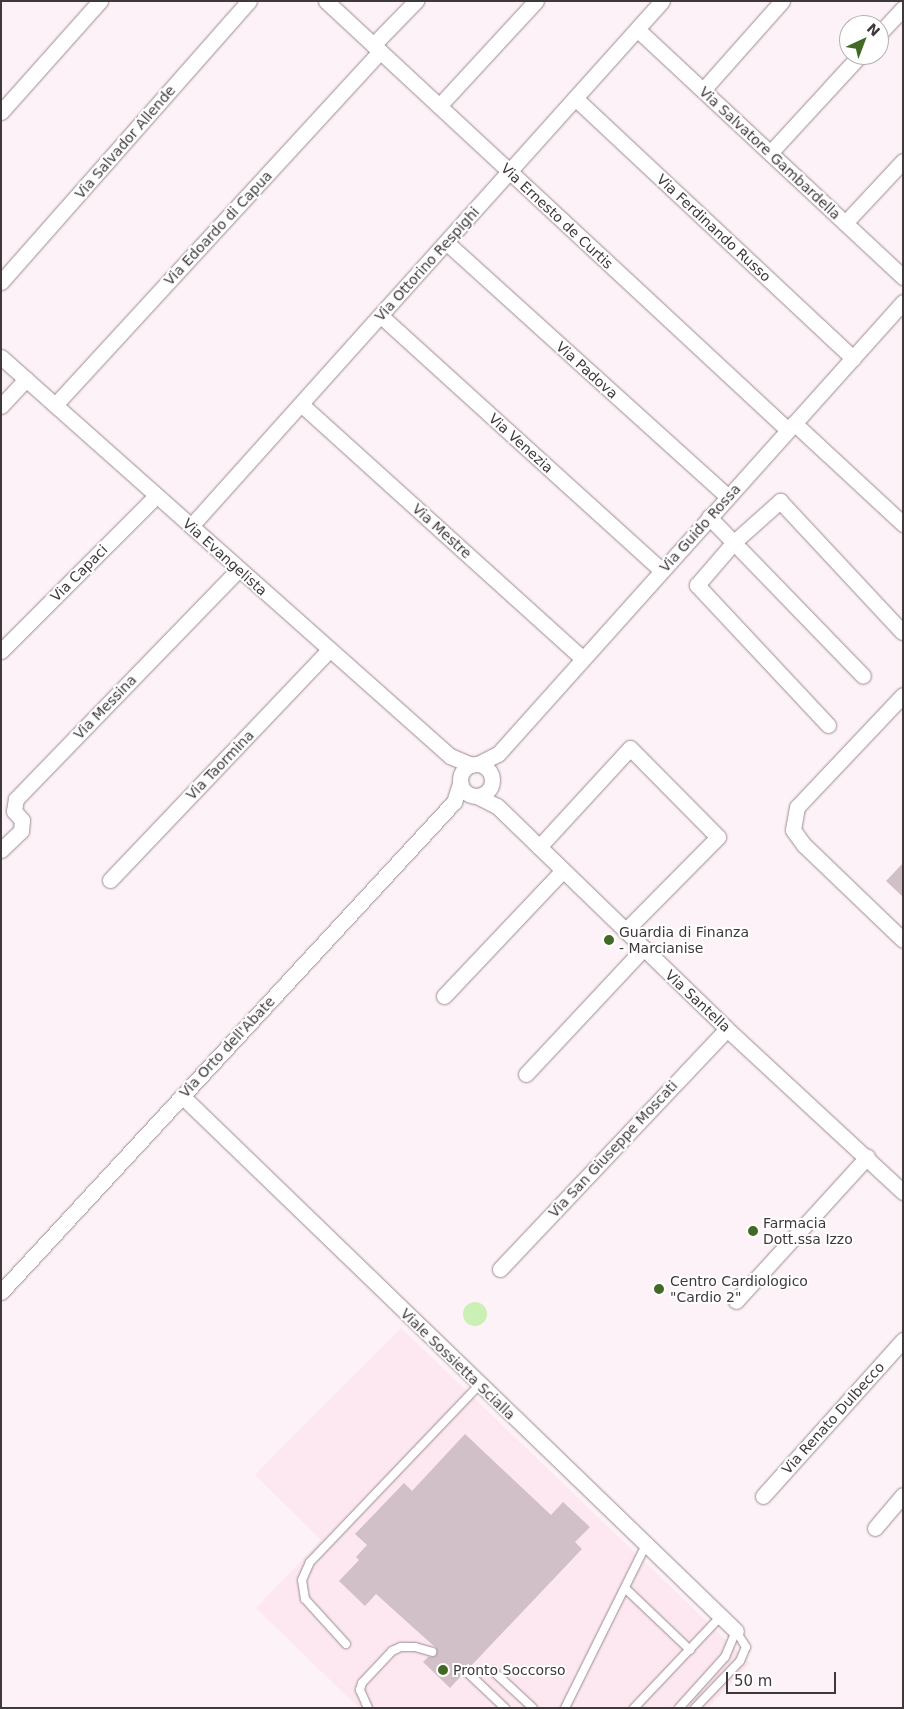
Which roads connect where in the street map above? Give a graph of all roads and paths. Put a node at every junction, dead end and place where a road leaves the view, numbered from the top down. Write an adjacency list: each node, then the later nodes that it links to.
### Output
1 (100, 1): 16 (street)
2 (249, 1): 23 (street, Via Salvador Allende)
3 (326, 1): 11 (street, Via Ernesto de Curtis)
4 (416, 1): 11 (street, Via Edoardo di Capua)
5 (536, 1): 15 (street)
6 (662, 1): 10 (street, Via Ottorino Respighi)
7 (782, 1): 13 (street)
8 (903, 8): 9 (street)
9 (889, 23)
10 (637, 29): 13 (street, Via Salvatore Gambardella); 14 (street, Via Ottorino Respighi)
11 (377, 48): 15 (street, Via Ernesto de Curtis); 29 (street, Via Edoardo di Capua)
12 (851, 65): 17 (street)
13 (703, 90): 17 (street, Via Salvatore Gambardella)
14 (576, 98): 19 (street, Via Ottorino Respighi); 27 (street, Via Ferdinando Russo)
15 (439, 106): 19 (street, Via Ernesto de Curtis)
16 (1, 112)
17 (770, 153): 20 (street, Via Salvatore Gambardella)
18 (903, 161): 20 (street)
19 (510, 172): 21 (street, Via Ottorino Respighi); 32 (street, Via Ernesto de Curtis)
20 (845, 223): 22 (street, Via Salvatore Gambardella)
21 (446, 243): 25 (street, Via Ottorino Respighi); 34 (street, Via Padova)
22 (903, 277)
23 (1, 282)
24 (903, 302): 27 (street, Via Guido Rossa)
25 (382, 316): 30 (street, Via Ottorino Respighi); 40 (street, Via Venezia)
26 (1, 357): 28 (street, Via Evangelista)
27 (853, 358): 32 (street, Via Guido Rossa)
28 (26, 379): 29 (street, Via Evangelista); 31 (street)
29 (55, 405): 33 (street, Via Evangelista)
30 (302, 405): 37 (street, Via Ottorino Respighi); 44 (street, Via Mestre)
31 (1, 406)
32 (791, 427): 34 (street, Via Guido Rossa); 36 (street, Via Ernesto de Curtis)
33 (156, 496): 37 (street, Via Evangelista); 43 (street, Via Capaci)
34 (728, 497): 35 (street, Via Guido Rossa)
35 (710, 517): 38 (street); 40 (street, Via Guido Rossa)
36 (903, 524)
37 (191, 526): 39 (street, Via Evangelista)
38 (734, 542): 41 (street); 45 (street); 47 (street)
39 (239, 569): 42 (street, Via Evangelista); 57 (street, Via Messina)
40 (661, 570): 44 (street, Via Guido Rossa)
41 (902, 632)
42 (329, 650): 49 (street, Via Evangelista); 59 (street, Via Taormina)
43 (1, 651)
44 (582, 658): 48 (street, Via Guido Rossa)
45 (863, 676)
46 (903, 695): 61 (street)
47 (828, 725)
48 (498, 754): 50 (street, Via Guido Rossa); 52 (street, Via Guido Rossa)
49 (450, 756): 50 (street, Via Evangelista); 51 (street, Via Evangelista)
50 (475, 764): 51 (street, Via Guido Rossa); 52 (street, Via Evangelista)
51 (460, 779): 53 (street, Via Evangelista); 54 (street, Via Orto dell'Abate)
52 (491, 781): 53 (street, Via Orto dell'Abate); 55 (street, Via Santella)
53 (475, 796): 54 (street, Via Orto dell'Abate); 55 (street, Via Santella)
54 (454, 802): 66 (street, Via Orto dell'Abate)
55 (497, 806): 56 (street, Via Santella)
56 (539, 847): 58 (street, Via Santella); 60 (street)
57 (1, 850)
58 (563, 870): 60 (street, Via Santella); 63 (street)
59 (110, 880)
60 (625, 931): 62 (street, Via Santella)
61 (903, 940)
62 (643, 949): 64 (street, Via Santella); 65 (street)
63 (444, 996)
64 (727, 1029): 67 (street, Via Santella); 69 (street, Via San Giuseppe Moscati)
65 (526, 1074)
66 (182, 1096): 70 (street, Via Orto dell'Abate); 73 (street, Viale Sossietta Scialla)
67 (867, 1157): 68 (street, Via Santella); 71 (street)
68 (903, 1192)
69 (500, 1269)
70 (1, 1292)
71 (736, 1300)
72 (903, 1340): 75 (street, Via Renato Dulbecco)
73 (479, 1385): 77 (street, Viale Sossietta Scialla); 81 (lane)
74 (903, 1495): 76 (street)
75 (763, 1496)
76 (875, 1528)
77 (645, 1547): 78 (lane); 79 (street, Viale Sossietta Scialla)
78 (625, 1588): 82 (lane); 89 (lane)
79 (720, 1617): 80 (street, Viale Sossietta Scialla); 82 (lane)
80 (736, 1632): 91 (lane); 92 (lane)
81 (346, 1644)
82 (690, 1650): 90 (lane)
83 (432, 1652): 86 (lane)
84 (466, 1671): 87 (lane)
85 (493, 1672): 88 (lane)
86 (368, 1708)
87 (506, 1708)
88 (533, 1708)
89 (565, 1708)
90 (634, 1708)
91 (679, 1708)
92 (695, 1708)

